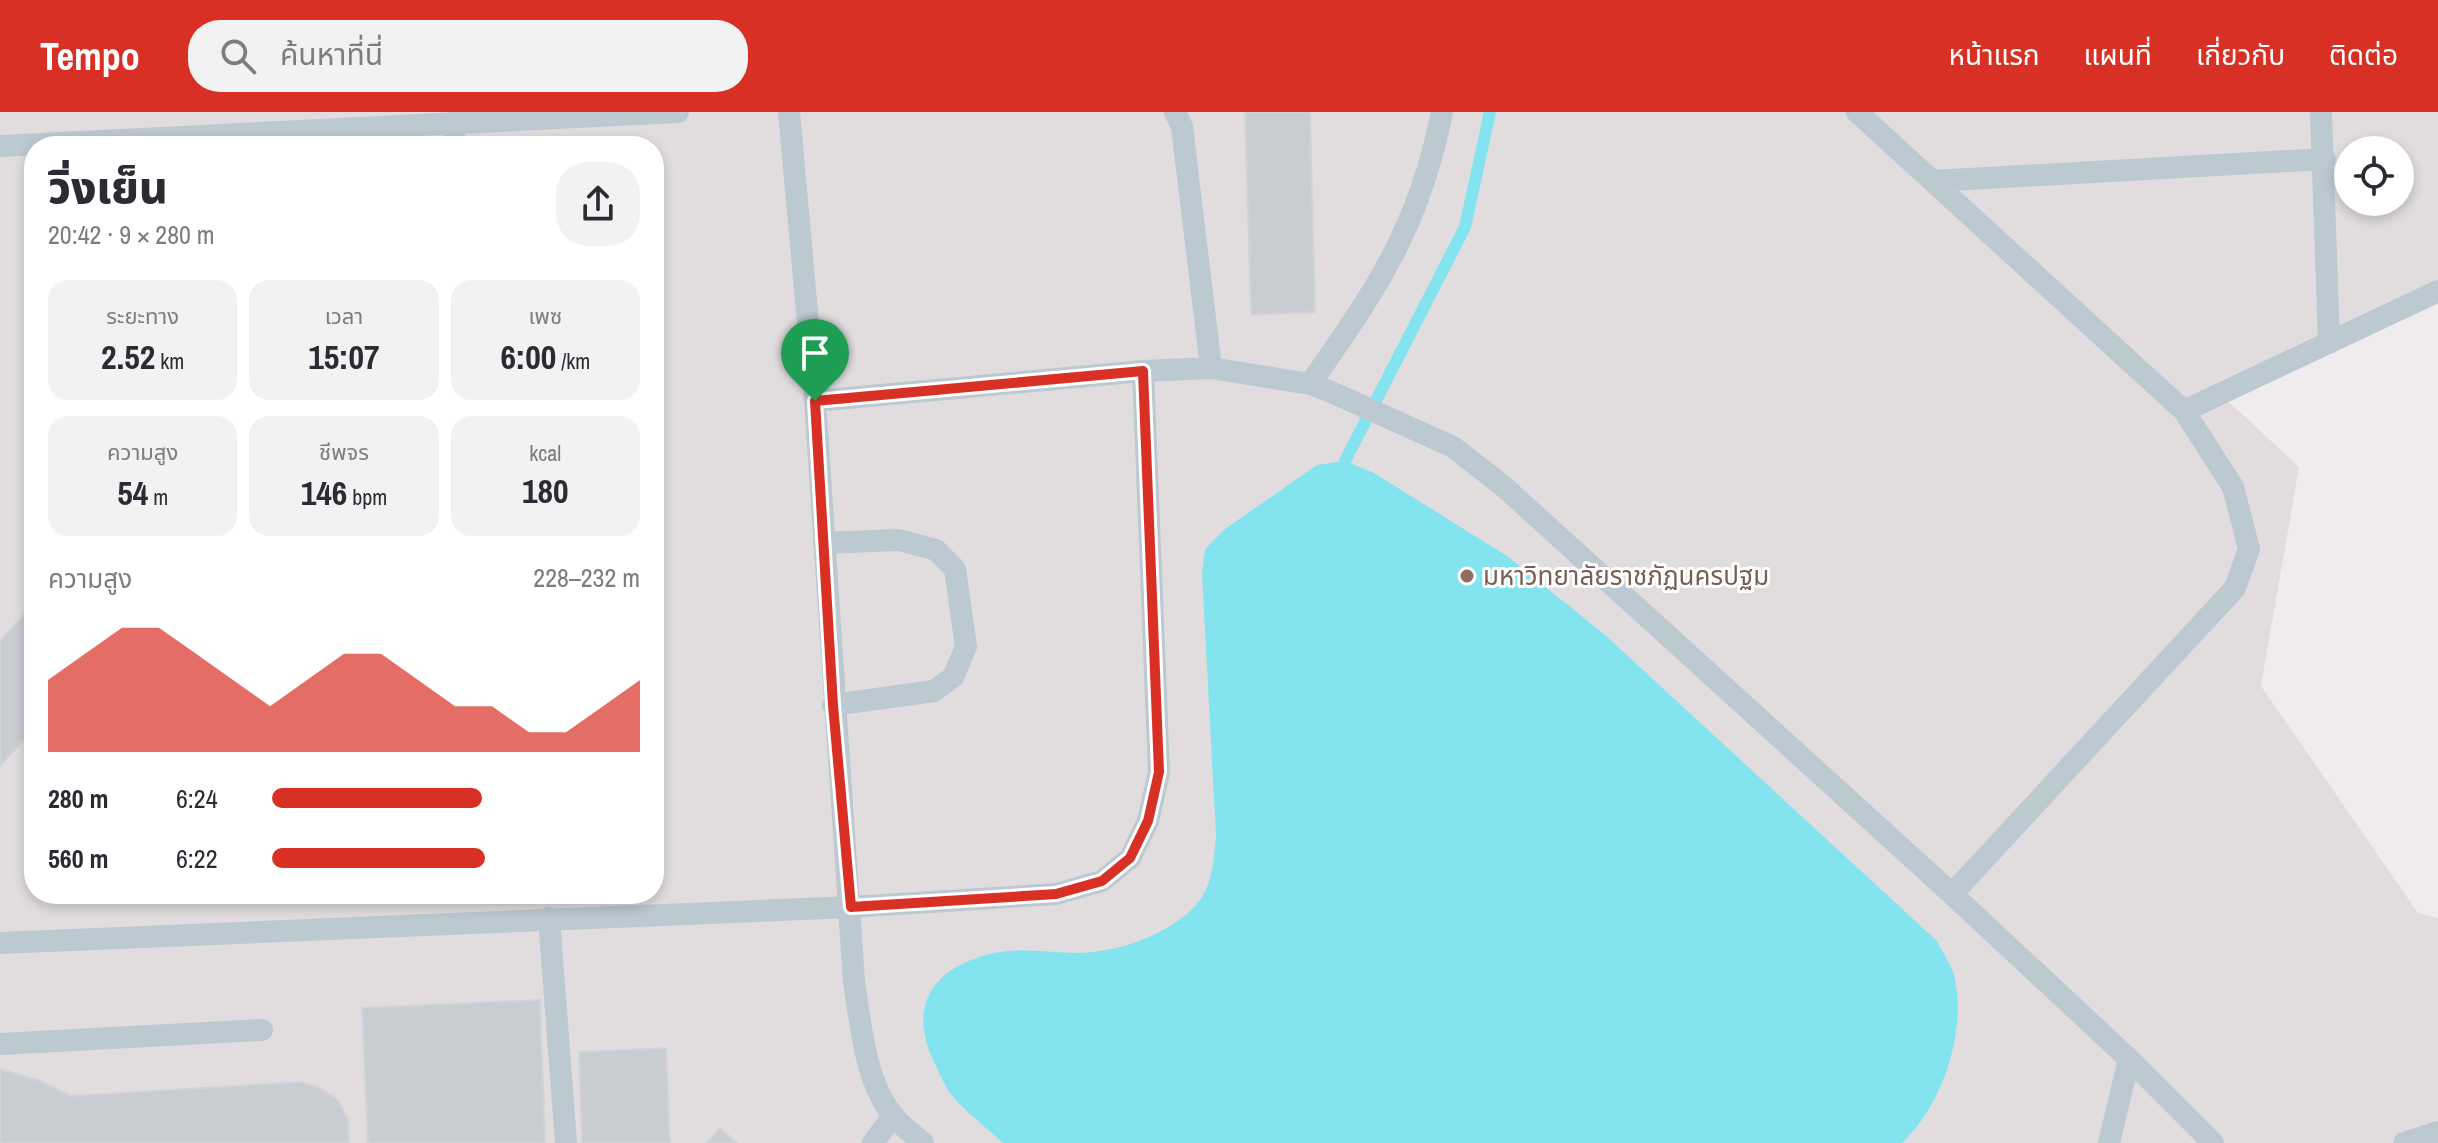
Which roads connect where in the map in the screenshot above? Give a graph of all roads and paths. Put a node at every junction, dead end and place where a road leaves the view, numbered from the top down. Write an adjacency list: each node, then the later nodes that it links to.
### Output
1 (678, 112): 7 (lane)
2 (789, 112): 18 (lane)
3 (1175, 112): 15 (lane)
4 (1442, 112): 17 (lane)
5 (1857, 112): 12 (lane)
6 (2321, 112): 11 (lane)
7 (454, 135): 8 (lane)
8 (413, 136)
9 (24, 145): 10 (lane)
10 (0, 146)
11 (2325, 159): 12 (lane); 14 (lane)
12 (1933, 181): 19 (lane)
13 (2438, 291): 14 (lane)
14 (2329, 343): 19 (lane)
15 (1211, 368): 16 (lane); 17 (lane)
16 (1143, 371): 18 (lane); 23 (lane)
17 (1320, 388): 22 (lane)
18 (815, 401): 20 (lane)
19 (2184, 411): 22 (lane)
20 (824, 543): 21 (lane); 21 (lane)
21 (833, 705): 23 (lane)
22 (1952, 894): 28 (lane)
23 (851, 907): 24 (lane); 29 (lane)
24 (549, 918): 25 (lane); 31 (lane)
25 (0, 943)
26 (262, 1030): 27 (lane)
27 (0, 1044)
28 (2129, 1059): 34 (lane); 35 (lane)
29 (893, 1116): 32 (lane); 33 (lane)
30 (2438, 1132): 36 (lane)
31 (566, 1143)
32 (873, 1143)
33 (923, 1143)
34 (2109, 1143)
35 (2213, 1143)
36 (2404, 1143)

